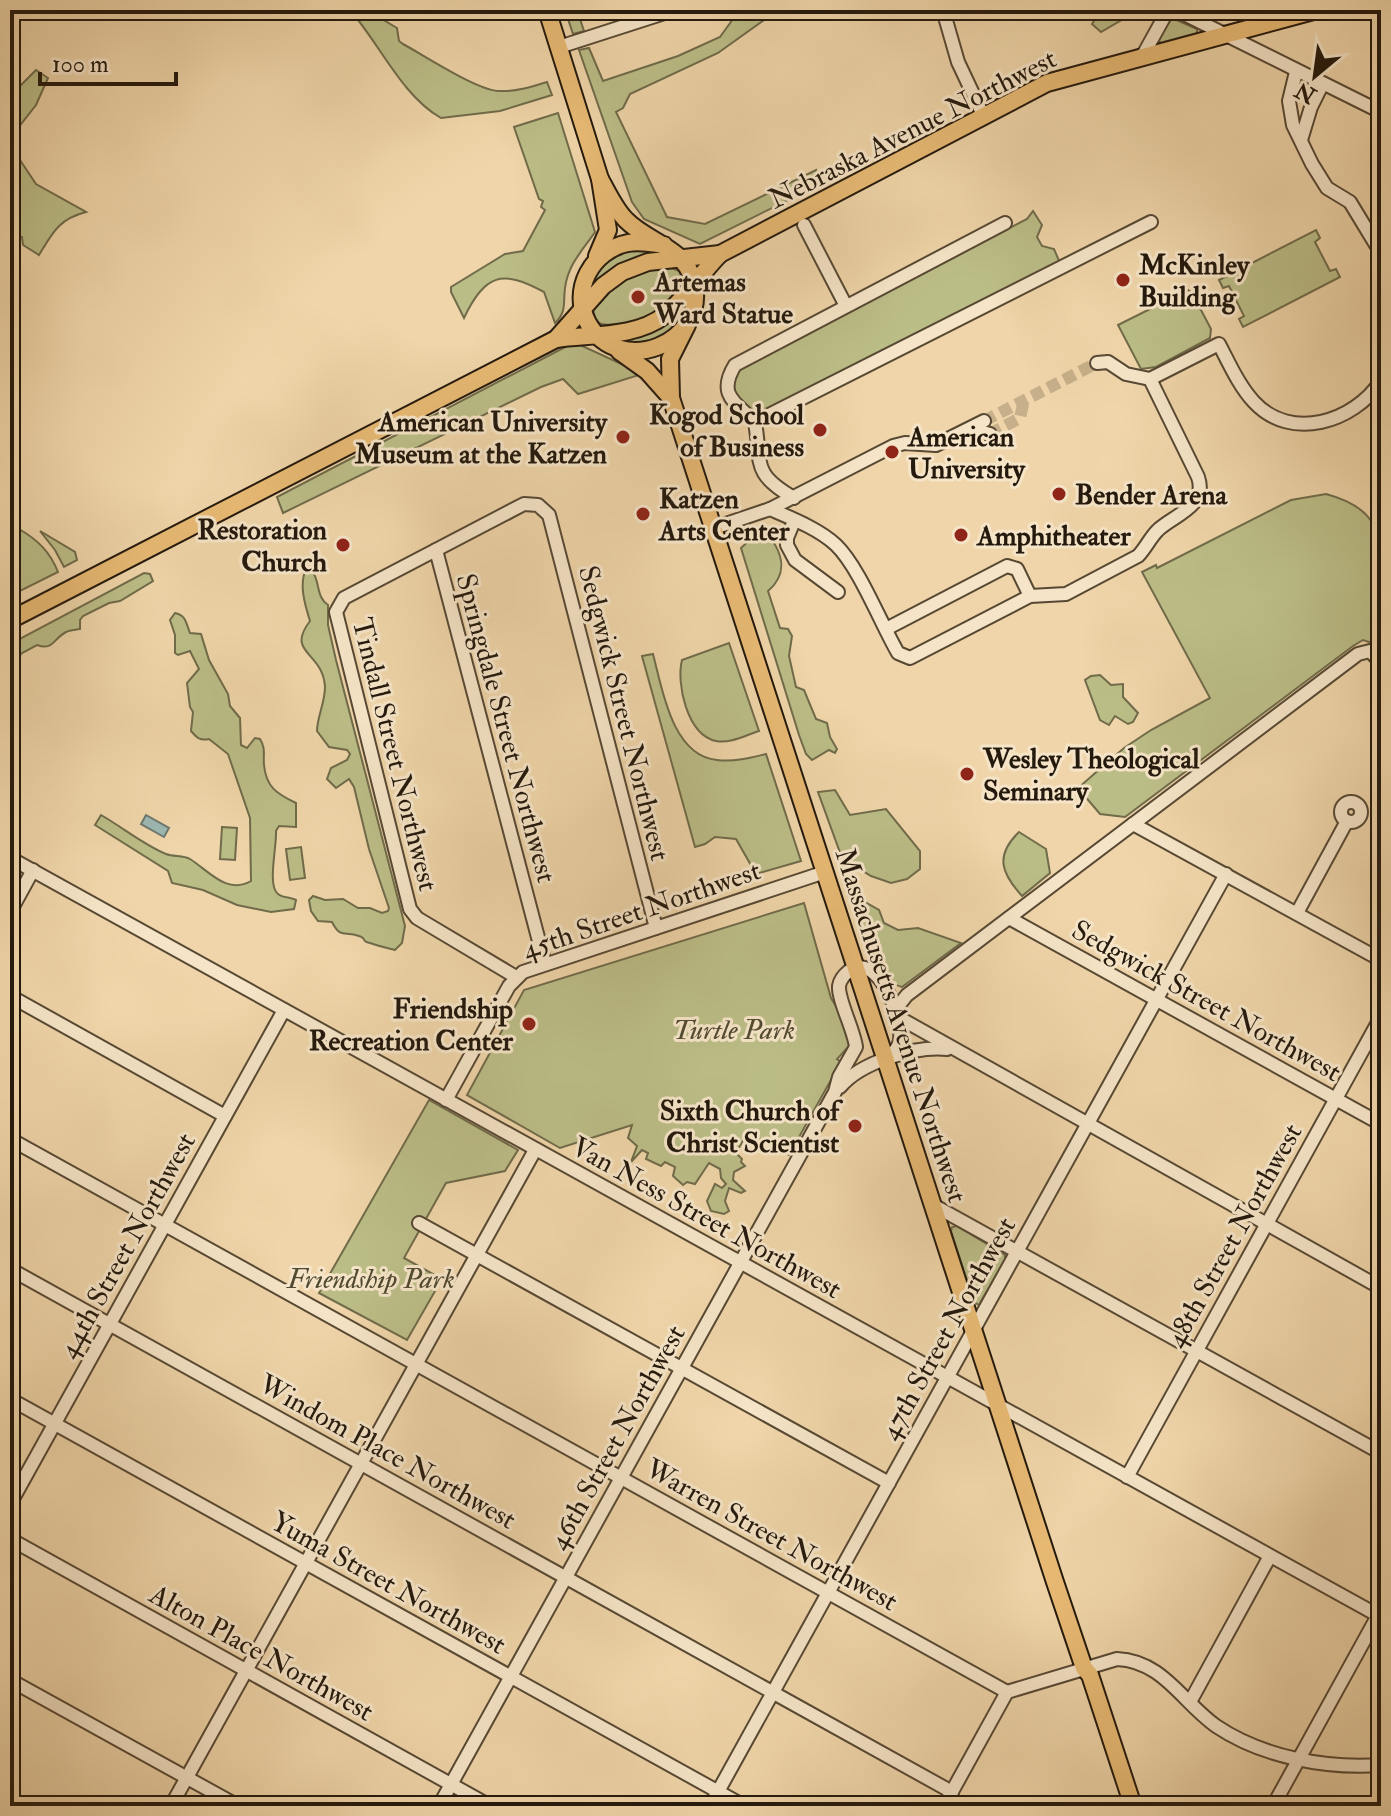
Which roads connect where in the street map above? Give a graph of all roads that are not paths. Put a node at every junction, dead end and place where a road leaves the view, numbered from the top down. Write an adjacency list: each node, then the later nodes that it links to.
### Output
1 (547, 10): 8 (main road)
2 (674, 10): 8 (street)
3 (943, 10): 13 (street)
4 (1168, 10): 9 (street)
5 (1176, 10): 7 (street)
6 (1317, 10): 7 (main road, Nebraska Avenue Northwest)
7 (1223, 35): 9 (main road, Nebraska Avenue Northwest); 10 (street)
8 (559, 47): 15 (main road)
9 (1142, 57): 13 (main road, Nebraska Avenue Northwest)
10 (1296, 72): 11 (street); 14 (street)
11 (1322, 85): 12 (street); 14 (street)
12 (1381, 112)
13 (983, 115): 21 (main road, Nebraska Avenue Northwest)
14 (1301, 140): 20 (street)
15 (600, 179): 19 (main road); 23 (main road)
16 (1151, 222): 35 (street)
17 (1005, 223): 25 (street)
18 (804, 225): 25 (street)
19 (664, 245): 22 (main road); 23 (main road)
20 (1381, 253)
21 (720, 254): 22 (main road, Nebraska Avenue Northwest); 24 (main road, Nebraska Avenue Northwest)
22 (681, 259): 24 (main road); 26 (main road, Nebraska Avenue Northwest)
23 (592, 264): 26 (main road)
24 (694, 283): 27 (main road, Massachusetts Avenue Northwest); 28 (main road, Nebraska Avenue Northwest)
25 (846, 306): 35 (street)
26 (583, 309): 28 (main road); 29 (main road)
27 (687, 325): 28 (main road); 33 (main road, Massachusetts Avenue Northwest)
28 (601, 338): 29 (main road); 33 (main road, Massachusetts Avenue Northwest)
29 (556, 339): 45 (main road)
30 (1097, 363): 31 (street)
31 (1150, 379): 32 (street); 44 (street)
32 (1381, 381)
33 (671, 398): 41 (main road, Massachusetts Avenue Northwest)
34 (984, 421): 36 (street)
35 (755, 422): 38 (street)
36 (972, 429): 37 (street); 38 (street)
37 (990, 434)
38 (794, 498): 39 (street)
39 (770, 509): 40 (street); 41 (street)
40 (794, 521): 43 (street); 46 (street)
41 (714, 528): 52 (main road, Massachusetts Avenue Northwest)
42 (436, 550): 57 (street, Sedgwick Street Northwest); 59 (street, Springdale Street Northwest); 61 (street, Tindall Street Northwest)
43 (838, 592)
44 (1030, 596): 46 (street); 46 (street)
45 (10, 620)
46 (886, 629)
47 (1381, 663): 49 (street)
48 (1347, 821): 55 (street)
49 (1133, 824): 53 (street); 56 (street)
50 (10, 858): 51 (street, Van Ness Street Northwest)
51 (33, 870): 54 (street); 66 (street, Van Ness Street Northwest)
52 (825, 872): 57 (street, 45th Street Northwest); 60 (main road, Massachusetts Avenue Northwest)
53 (1226, 874): 55 (street); 65 (street, 47th Street Northwest)
54 (10, 912)
55 (1297, 913): 58 (street)
56 (1009, 918): 63 (street); 65 (street, Sedgwick Street Northwest)
57 (656, 928): 59 (street, 45th Street Northwest)
58 (1381, 960)
59 (545, 964): 61 (street, 45th Street Northwest)
60 (855, 968): 62 (street); 70 (main road, Massachusetts Avenue Northwest); 71 (street, 46th Street Northwest)
61 (516, 977): 73 (street, 45th Street Northwest)
62 (888, 991): 63 (street); 67 (street)
63 (907, 995): 67 (street)
64 (10, 996): 74 (street)
65 (1157, 1000): 72 (street, Sedgwick Street Northwest); 76 (street, 47th Street Northwest)
66 (284, 1010): 73 (street, Van Ness Street Northwest); 74 (street, 44th Street Northwest)
67 (895, 1014): 69 (street); 70 (street)
68 (1381, 1017): 72 (street, 48th Street Northwest)
69 (950, 1049): 70 (street); 76 (street)
70 (886, 1060): 71 (street); 79 (main road, Massachusetts Avenue Northwest)
71 (835, 1092): 85 (street, 46th Street Northwest)
72 (1336, 1099): 75 (street, Sedgwick Street Northwest); 82 (street, 48th Street Northwest)
73 (446, 1100): 78 (street, Van Ness Street Northwest)
74 (225, 1116): 81 (street, 44th Street Northwest)
75 (1381, 1124)
76 (1087, 1125): 82 (street); 83 (street, 47th Street Northwest)
77 (10, 1139): 81 (street, Warren Street Northwest)
78 (535, 1150): 84 (street); 85 (street, Van Ness Street Northwest)
79 (933, 1205): 83 (street); 89 (main road, Massachusetts Avenue Northwest)
80 (419, 1223): 84 (street)
81 (164, 1225): 88 (street, 44th Street Northwest); 91 (street, Warren Street Northwest)
82 (1266, 1225): 87 (street); 90 (street, 48th Street Northwest)
83 (1017, 1251): 89 (street, 47th Street Northwest); 90 (street)
84 (477, 1255): 91 (street); 92 (street)
85 (740, 1263): 92 (street, 46th Street Northwest); 93 (street, Van Ness Street Northwest)
86 (10, 1269): 88 (street, Windom Place Northwest)
87 (1381, 1288)
88 (109, 1324): 96 (street, 44th Street Northwest); 98 (street, Windom Place Northwest)
89 (973, 1331): 93 (street, 47th Street Northwest); 95 (main road, Massachusetts Avenue Northwest)
90 (1196, 1351): 97 (street); 99 (street, 48th Street Northwest)
91 (416, 1365): 98 (street); 100 (street, Warren Street Northwest)
92 (681, 1368): 100 (street, 46th Street Northwest); 101 (street)
93 (948, 1377): 95 (street, Van Ness Street Northwest); 101 (street, 47th Street Northwest)
94 (10, 1399): 96 (street, Yuma Street Northwest)
95 (997, 1405): 99 (street, Van Ness Street Northwest); 109 (main road, Massachusetts Avenue Northwest)
96 (55, 1424): 102 (street, 44th Street Northwest); 105 (street, Yuma Street Northwest)
97 (1381, 1453)
98 (361, 1464): 105 (street); 106 (street, Windom Place Northwest)
99 (1127, 1477): 104 (street, Van Ness Street Northwest)
100 (621, 1478): 106 (street, 46th Street Northwest); 107 (street, Warren Street Northwest)
101 (889, 1483): 107 (street, 47th Street Northwest)
102 (10, 1504)
103 (10, 1539): 110 (street, Alton Place Northwest)
104 (1270, 1556): 108 (street, Van Ness Street Northwest); 115 (street)
105 (305, 1563): 110 (street); 111 (street, Yuma Street Northwest)
106 (566, 1577): 111 (street, 46th Street Northwest); 114 (street, Windom Place Northwest)
107 (828, 1593): 113 (street, Warren Street Northwest); 114 (street, 47th Street Northwest)
108 (1380, 1615): 116 (street)
109 (1084, 1668): 113 (street); 115 (street); 129 (main road, Massachusetts Avenue Northwest); 130 (main road, Massachusetts Avenue Northwest)
110 (245, 1671): 118 (street); 119 (street, Alton Place Northwest)
111 (511, 1677): 119 (street, 46th Street Northwest); 120 (street, Yuma Street Northwest)
112 (10, 1680): 118 (street)
113 (1007, 1692): 121 (street)
114 (773, 1693): 120 (street, 47th Street Northwest); 121 (street, Windom Place Northwest)
115 (1190, 1702): 116 (street)
116 (1299, 1759): 117 (street); 131 (street)
117 (1381, 1765)
118 (187, 1777): 122 (street); 123 (street)
119 (451, 1784): 124 (street, 46th Street Northwest); 125 (street, Alton Place Northwest)
120 (718, 1792): 126 (street, 47th Street Northwest); 127 (street, Yuma Street Northwest)
121 (952, 1792): 128 (street)
122 (171, 1806)
123 (238, 1806)
124 (439, 1806)
125 (490, 1806)
126 (710, 1806)
127 (744, 1806)
128 (944, 1806)
129 (1121, 1806)
130 (1133, 1806)
131 (1273, 1806)

